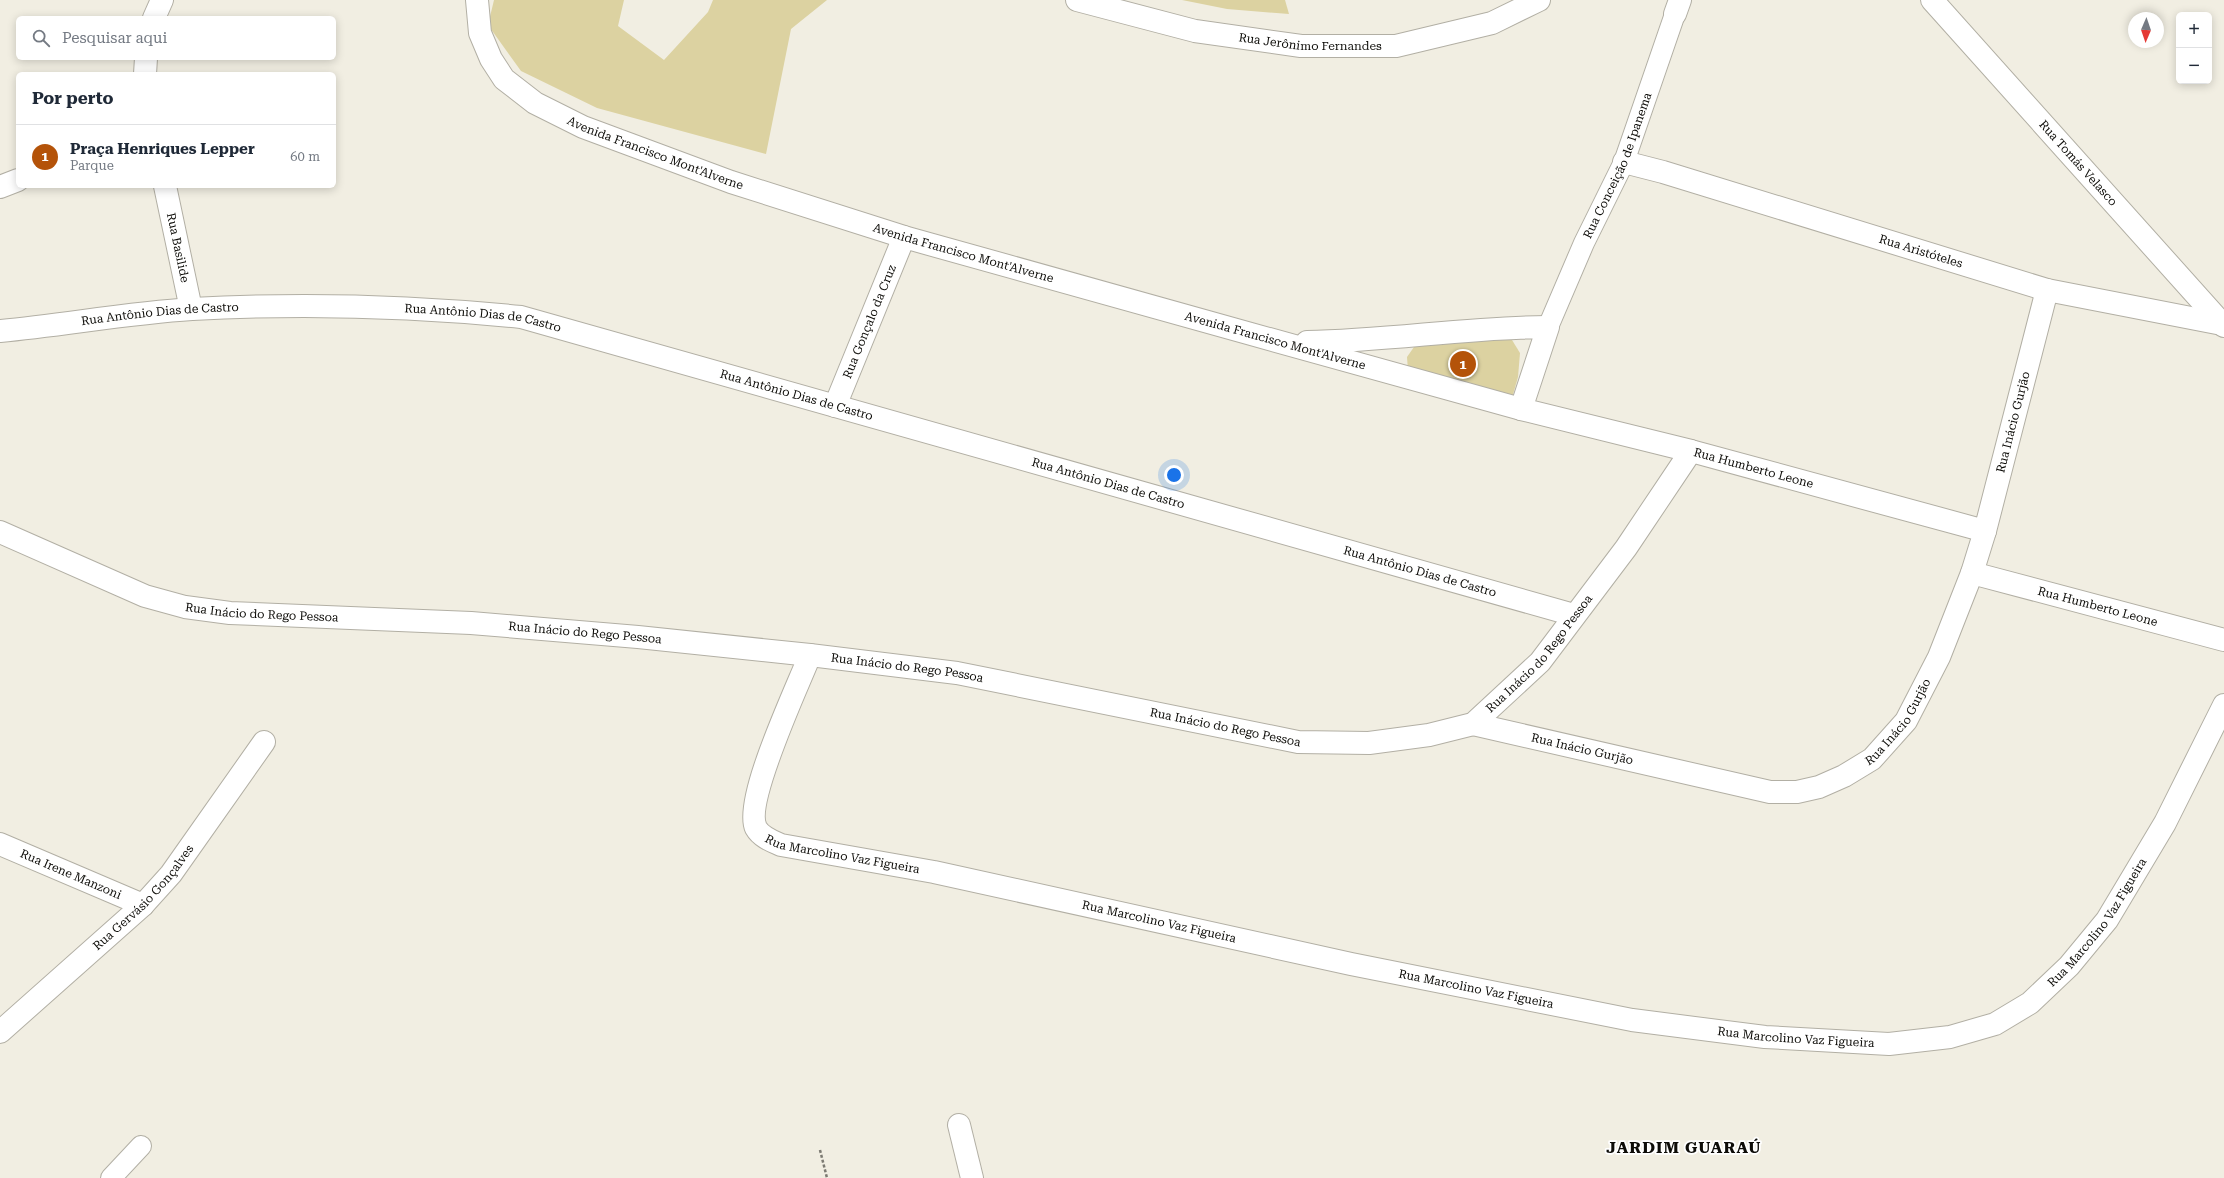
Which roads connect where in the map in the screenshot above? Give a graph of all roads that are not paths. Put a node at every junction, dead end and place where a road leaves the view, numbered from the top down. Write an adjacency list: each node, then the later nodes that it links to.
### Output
1 (162, 0): 7 (street)
2 (477, 0): 14 (street, Avenida Francisco Mont'Alverne)
3 (1077, 0): 4 (street, Rua Jerônimo Fernandes)
4 (1539, 0)
5 (1932, 0): 17 (street, Rua Tomás Velasco)
6 (1678, 7): 10 (lane, Rua Conceição de Ipanema)
7 (155, 16)
8 (146, 60): 9 (street)
9 (145, 72)
10 (1624, 162): 15 (street, Rua Aristóteles); 18 (lane, Rua Conceição de Ipanema)
11 (16, 181): 12 (street)
12 (0, 187)
13 (165, 188): 16 (street, Rua Basilide)
14 (904, 237): 20 (street, Avenida Francisco Mont'Alverne); 21 (street, Rua Gonçalo da Cruz)
15 (2047, 290): 17 (street, Rua Aristóteles); 24 (street, Rua Inácio Gurjão)
16 (191, 309): 19 (street, Rua Antônio Dias de Castro); 21 (street, Rua Antônio Dias de Castro)
17 (2223, 325)
18 (1548, 328): 20 (street); 22 (street)
19 (0, 331)
20 (1282, 343): 22 (street, Avenida Francisco Mont'Alverne)
21 (835, 406): 27 (street, Rua Antônio Dias de Castro)
22 (1521, 409): 23 (street, Rua Humberto Leone)
23 (1691, 451): 24 (street, Rua Humberto Leone); 27 (street, Rua Inácio do Rego Pessoa)
24 (1985, 531): 26 (street, Rua Inácio Gurjão)
25 (0, 532): 29 (street, Rua Inácio do Rego Pessoa)
26 (1972, 573): 28 (street, Rua Humberto Leone); 31 (street, Rua Inácio Gurjão)
27 (1574, 615): 31 (street, Rua Inácio do Rego Pessoa)
28 (2224, 640)
29 (810, 655): 30 (street, Rua Marcolino Vaz Figueira); 31 (street, Rua Inácio do Rego Pessoa)
30 (2224, 705)
31 (1473, 724)
32 (264, 742): 34 (street, Rua Gervásio Gonçalves)
33 (0, 844): 34 (street, Rua Irene Manzoni)
34 (143, 904): 35 (street, Rua Gervásio Gonçalves)
35 (0, 1032)
36 (959, 1125): 39 (street)
37 (141, 1146): 38 (lane)
38 (110, 1178)
39 (972, 1178)

